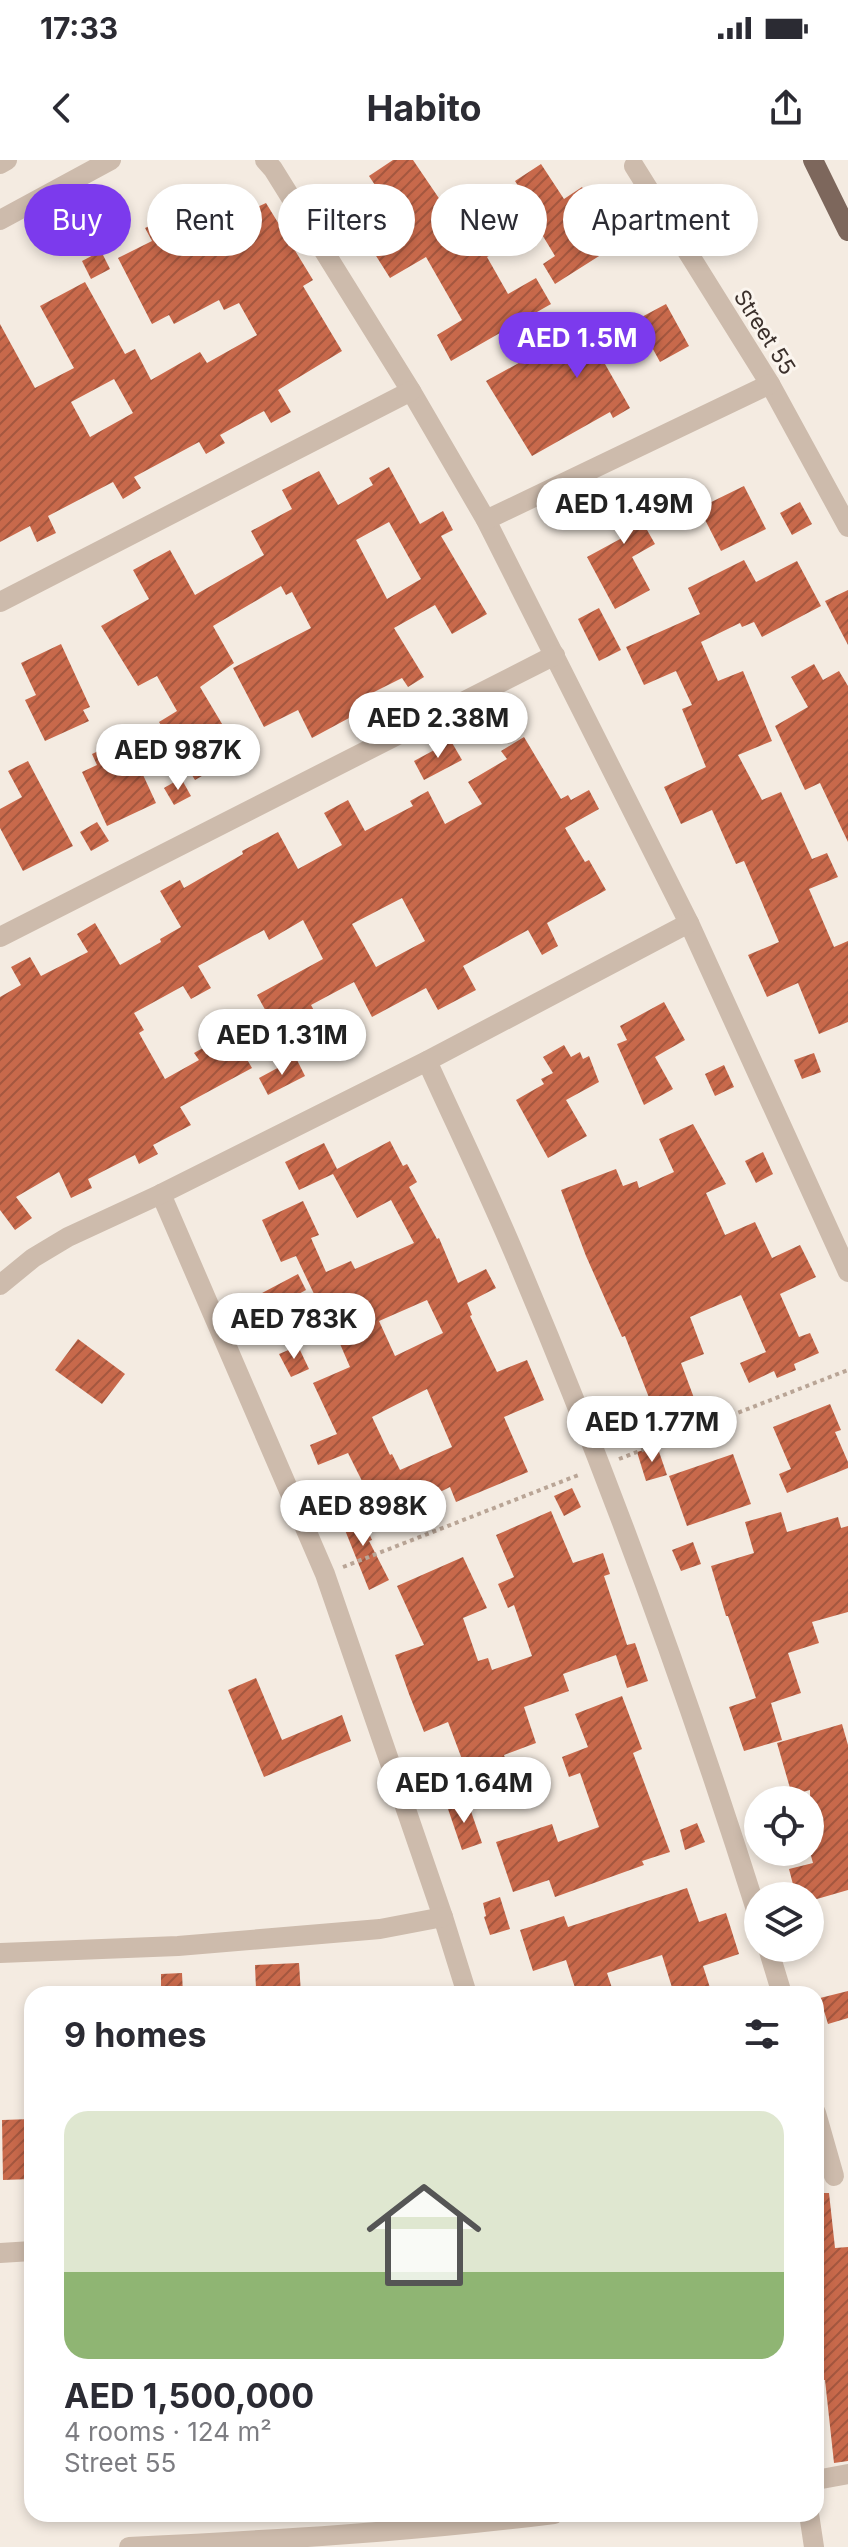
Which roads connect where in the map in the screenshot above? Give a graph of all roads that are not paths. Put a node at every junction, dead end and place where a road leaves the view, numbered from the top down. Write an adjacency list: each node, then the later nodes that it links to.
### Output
1 (7, 160): 5 (street)
2 (111, 160): 7 (street)
3 (813, 160): 8 (main road)
4 (269, 163): 10 (street)
5 (0, 164)
6 (634, 166): 9 (street, Street 55)
7 (0, 220)
8 (848, 231)
9 (770, 384): 11 (street); 12 (street, Street 55)
10 (411, 391): 11 (street); 13 (street)
11 (486, 520): 14 (street)
12 (848, 527)
13 (0, 602)
14 (555, 655): 15 (street); 16 (street)
15 (689, 923): 17 (street); 19 (street)
16 (0, 937)
17 (427, 1061): 18 (street); 21 (street)
18 (161, 1194): 20 (street); 22 (street)
19 (848, 1272)
20 (0, 1285)
21 (747, 1882)
22 (443, 1917): 23 (street); 25 (street)
23 (0, 1953)
24 (772, 1962): 26 (street)
25 (465, 1986)
26 (780, 1986)
27 (824, 2143): 28 (street)
28 (833, 2176)
29 (24, 2252): 30 (street)
30 (0, 2253)
31 (848, 2474): 32 (street)
32 (824, 2478)
33 (481, 2522): 35 (street)
34 (810, 2522): 36 (street)
35 (129, 2547)
36 (814, 2547)

